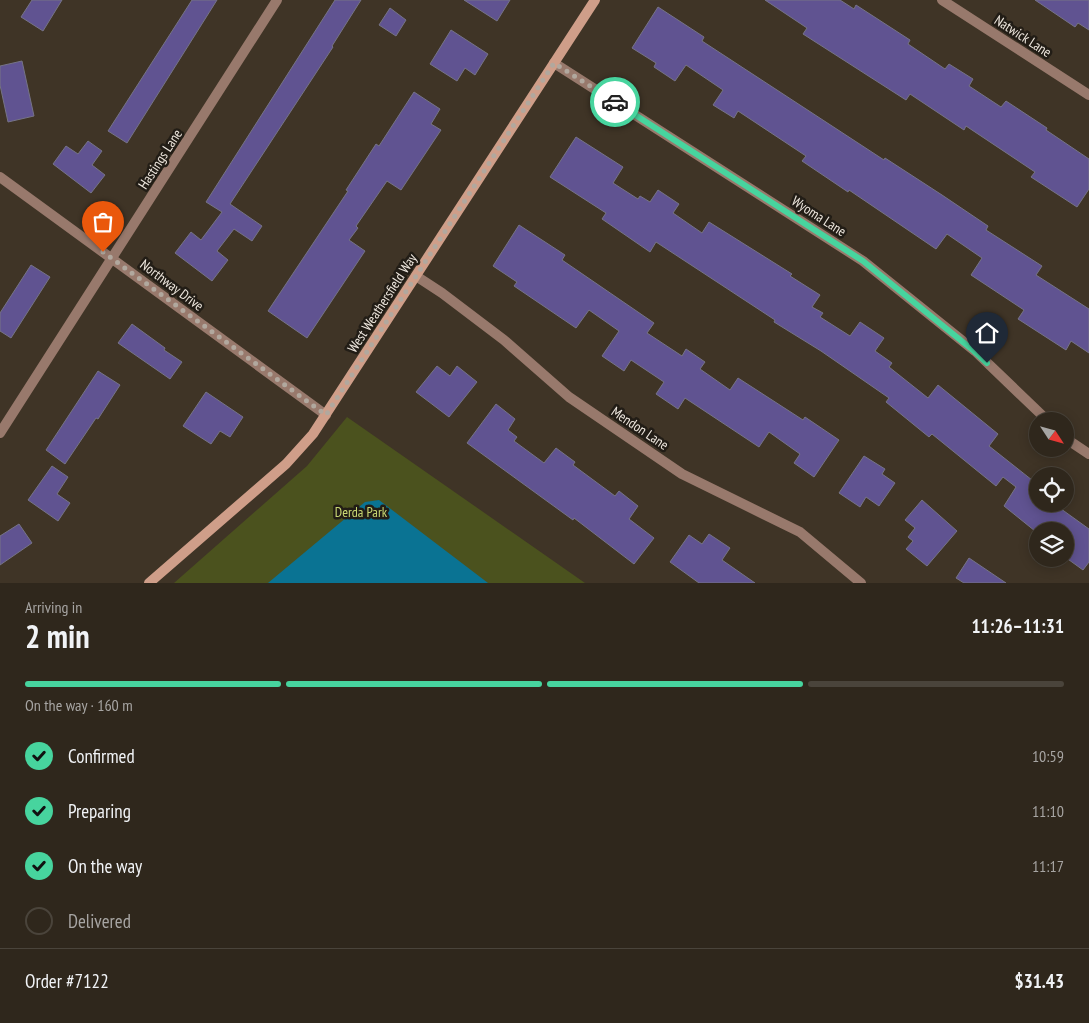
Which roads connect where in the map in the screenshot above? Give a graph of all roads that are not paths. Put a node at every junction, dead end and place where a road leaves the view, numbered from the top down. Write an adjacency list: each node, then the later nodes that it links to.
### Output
1 (277, 0): 7 (street, Hastings Lane)
2 (594, 0): 4 (street, West Weathersfield Way)
3 (942, 0): 5 (street, Natwick Lane)
4 (554, 63): 8 (street, West Weathersfield Way); 9 (street, Wyoma Lane)
5 (1089, 95)
6 (0, 177): 7 (street, Northway Drive)
7 (112, 258): 10 (street, Northway Drive); 11 (street, Hastings Lane)
8 (416, 276): 10 (street, West Weathersfield Way); 15 (street, Mendon Lane)
9 (1038, 412)
10 (326, 415): 14 (street, West Weathersfield Way)
11 (0, 433)
12 (1074, 444): 13 (street)
13 (1089, 454)
14 (149, 583)
15 (861, 583)

